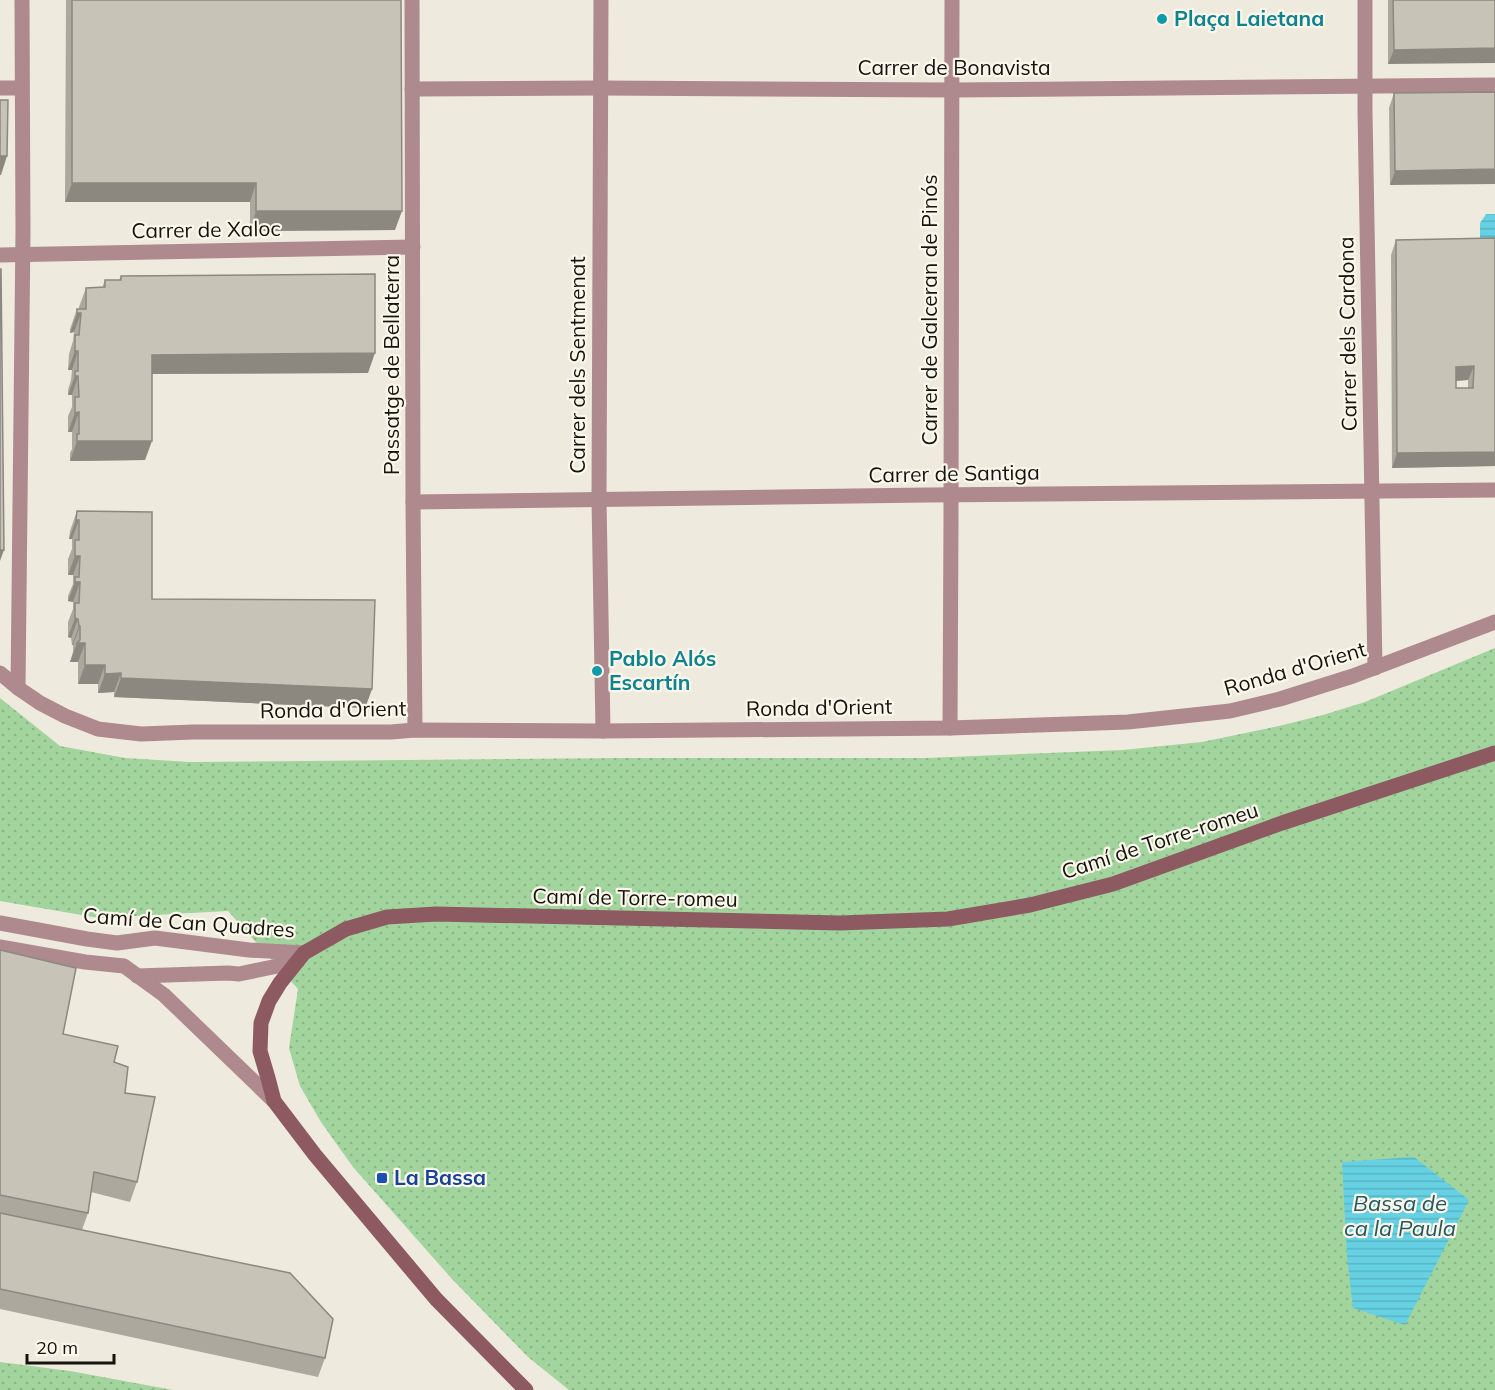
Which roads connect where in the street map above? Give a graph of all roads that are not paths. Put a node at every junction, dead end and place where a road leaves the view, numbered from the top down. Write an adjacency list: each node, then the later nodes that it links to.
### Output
1 (22, 0): 9 (street)
2 (412, 0): 11 (street, Passatge de Bellaterra)
3 (601, 0): 10 (street, Carrer dels Sentmenat)
4 (952, 0): 12 (street, Carrer de Galceran de Pinós)
5 (1365, 0): 7 (street, Carrer dels Cardona)
6 (1495, 85): 7 (street, Carrer de Bonavista)
7 (1365, 86): 12 (street, Carrer de Bonavista); 16 (street, Carrer dels Cardona)
8 (0, 88): 9 (street)
9 (22, 88): 14 (street)
10 (600, 88): 11 (street, Carrer de Bonavista); 12 (street, Carrer de Bonavista); 19 (street, Carrer dels Sentmenat)
11 (412, 89): 13 (street, Passatge de Bellaterra)
12 (951, 90): 18 (street, Carrer de Galceran de Pinós)
13 (413, 247): 14 (street, Carrer de Xaloc); 20 (street, Passatge de Bellaterra)
14 (22, 254): 15 (street, Carrer de Xaloc); 24 (street)
15 (0, 255)
16 (1372, 490): 17 (street, Carrer de Santiga); 18 (street, Carrer de Santiga); 22 (street, Carrer dels Cardona)
17 (1495, 490)
18 (951, 495): 19 (street, Carrer de Santiga); 25 (street, Carrer de Galceran de Pinós)
19 (599, 499): 20 (street, Carrer de Santiga); 27 (street, Carrer dels Sentmenat)
20 (413, 502): 26 (street, Passatge de Bellaterra)
21 (1495, 622): 22 (street, Ronda d'Orient)
22 (1375, 668): 25 (street, Ronda d'Orient)
23 (0, 673): 24 (street, Ronda d'Orient)
24 (18, 688): 26 (street, Ronda d'Orient)
25 (950, 728): 27 (street, Ronda d'Orient)
26 (415, 730): 27 (street, Ronda d'Orient)
27 (603, 731)
28 (1495, 753): 31 (street, Camí de Torre-romeu)
29 (0, 923): 31 (street, Camí de Can Quadres)
30 (0, 947): 32 (street, Camí de Can Quadres)
31 (300, 957): 32 (street, Camí de Can Quadres); 33 (street, Camí de Torre-romeu)
32 (137, 976): 33 (street, Camí de Can Quadres)
33 (274, 1101): 34 (street, Camí de Torre-romeu)
34 (526, 1390)

